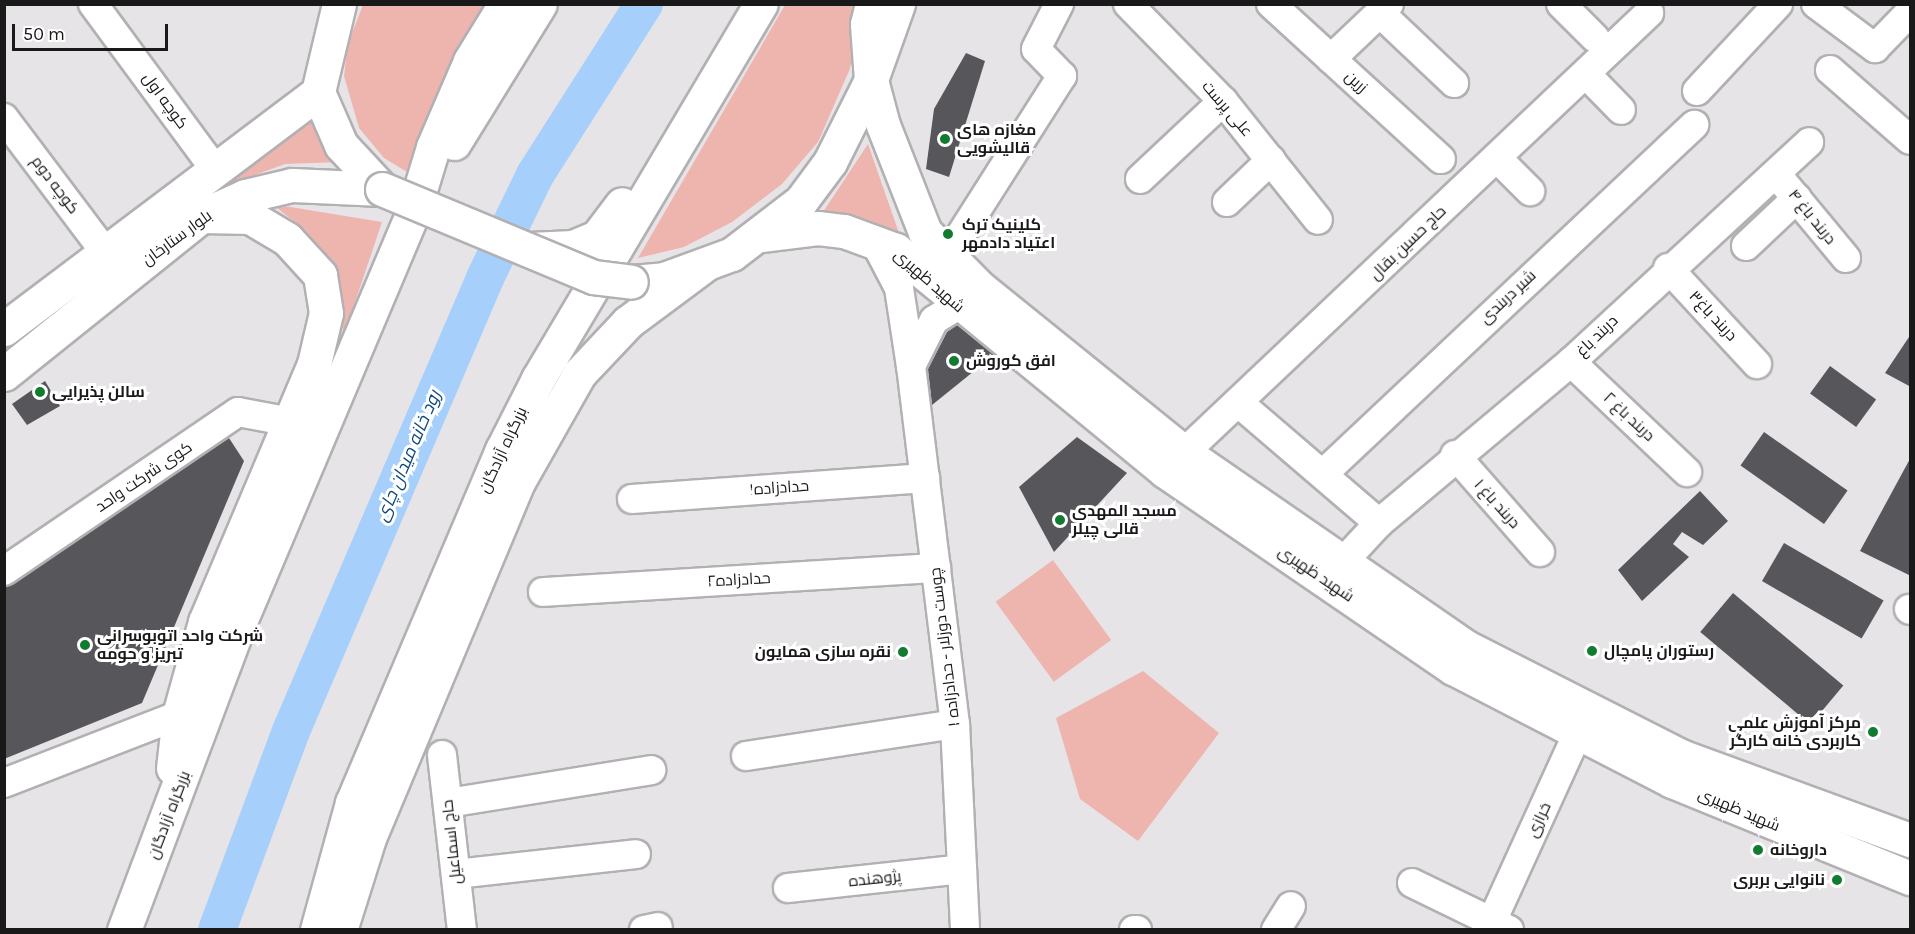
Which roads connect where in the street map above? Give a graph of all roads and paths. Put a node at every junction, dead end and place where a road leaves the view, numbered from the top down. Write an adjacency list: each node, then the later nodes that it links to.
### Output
1 (93, 4): 35 (street, کوچه اول)
2 (505, 4): 42 (main road, بزرگراه آزادگان)
3 (540, 4): 42 (main road)
4 (739, 4): 48 (main road)
5 (761, 4): 93 (main road, بزرگراه آزادگان)
6 (872, 4): 22 (main road, شهید ظهیری)
7 (898, 4): 22 (main road)
8 (1059, 4): 50 (street)
9 (1128, 4): 26 (street, علی پرست)
10 (1271, 4): 19 (street, زرین)
11 (1561, 4): 18 (street)
12 (1778, 4): 24 (street)
13 (332, 8): 25 (main road)
14 (1384, 9): 19 (street); 23 (street)
15 (1836, 9): 17 (street)
16 (1649, 13): 21 (street, حاج حسین بقال)
17 (1911, 18)
18 (1595, 38)
19 (1331, 59): 32 (street, زرین)
20 (1830, 70): 30 (street)
21 (1586, 74): 27 (street); 33 (street, حاج حسین بقال)
22 (871, 80): 45 (main road); 50 (main road, شهید ظهیری)
23 (1454, 83)
24 (1696, 91)
25 (318, 92): 35 (main road, بلوار ستارخان); 38 (main road)
26 (1223, 101): 34 (street, علی پرست); 37 (street)
27 (1621, 110)
28 (4, 118): 49 (street, کوچه دوم)
29 (1694, 125): 64 (street, شیر دربندی)
30 (1911, 140)
31 (1809, 142): 36 (street, دربند باغ)
32 (1441, 159)
33 (1497, 159): 39 (street); 60 (street, حاج حسین بقال)
34 (1270, 160): 41 (street); 44 (street, علی پرست)
35 (214, 168): 49 (main road, بلوار ستارخان)
36 (1778, 175): 40 (street, دربند باغ ۴); 53 (street, دربند باغ)
37 (1140, 179)
38 (382, 189): 43 (main road, بلوار ستارخان); 48 (main road, bridge)
39 (1530, 191)
40 (1797, 198): 47 (street); 51 (street, دربند باغ ۴)
41 (1227, 202)
42 (413, 213): 82 (main road, بزرگراه آزادگان)
43 (201, 216): 59 (main road, بلوار ستارخان); 61 (main road)
44 (1318, 220)
45 (761, 235): 46 (main road, شهید ظهیری); 52 (main road)
46 (874, 240): 54 (main road, شهید ظهیری); 58 (street, چوست دوزلار - حدادزاده ۱)
47 (1746, 246)
48 (529, 249): 52 (main road, bridge)
49 (105, 252): 55 (main road, بلوار ستارخان)
50 (946, 258): 63 (main road, شهید ظهیری)
51 (1846, 258)
52 (702, 266): 94 (main road)
53 (1668, 268): 56 (street, دربند باغ); 57 (street, دربند باغ۳)
54 (957, 306): 58 (street); 63 (main road, شهید ظهیری)
55 (4, 329)
56 (1571, 362): 62 (street, دربند باغ); 65 (street, دربند باغ ۲)
57 (1757, 364)
58 (911, 366): 66 (street, چوست دوزلار - حدادزاده ۱)
59 (4, 374)
60 (1240, 404): 63 (street, حاج حسین بقال); 64 (street)
61 (291, 422): 72 (street, کوی شرکت واحد); 74 (main road)
62 (1455, 456): 68 (street, دربند باغ); 69 (street, دربند باغ ۱)
63 (1175, 462): 71 (main road, شهید ظهیری)
64 (1325, 472): 68 (street)
65 (1687, 472)
66 (925, 478): 67 (street, حدادزاده۱); 70 (street, چوست دوزلار - حدادزاده ۱)
67 (632, 499)
68 (1379, 523): 71 (street, دربند باغ)
69 (1540, 552)
70 (936, 568): 73 (street, حدادزاده۲); 76 (street, چوست دوزلار - حدادزاده ۱)
71 (1335, 571): 75 (main road, شهید ظهیری)
72 (4, 572)
73 (543, 592)
74 (179, 716): 80 (street); 82 (main road)
75 (1583, 723): 83 (main road, شهید ظهیری); 87 (main road, شهید ظهیری); 91 (street, خرازی)
76 (955, 724): 78 (street); 85 (street, چوست دوزلار - حدادزاده ۱)
77 (442, 755): 81 (street, حاج اسماعیل)
78 (746, 756)
79 (651, 770): 81 (street)
80 (4, 783)
81 (448, 803): 86 (street, حاج اسماعیل)
82 (168, 819): 92 (main road, بزرگراه آزادگان)
83 (1911, 840)
84 (636, 854): 86 (street)
85 (962, 869): 89 (street, پژوهنده); 96 (street, چوست دوزلار - حدادزاده ۱)
86 (456, 874): 95 (street, حاج اسماعیل)
87 (1911, 878)
88 (1412, 883): 91 (street)
89 (788, 888)
90 (1291, 906): 97 (street)
91 (1496, 927)
92 (124, 930)
93 (317, 930)
94 (340, 930)
95 (462, 930)
96 (965, 930)
97 (1276, 930)

